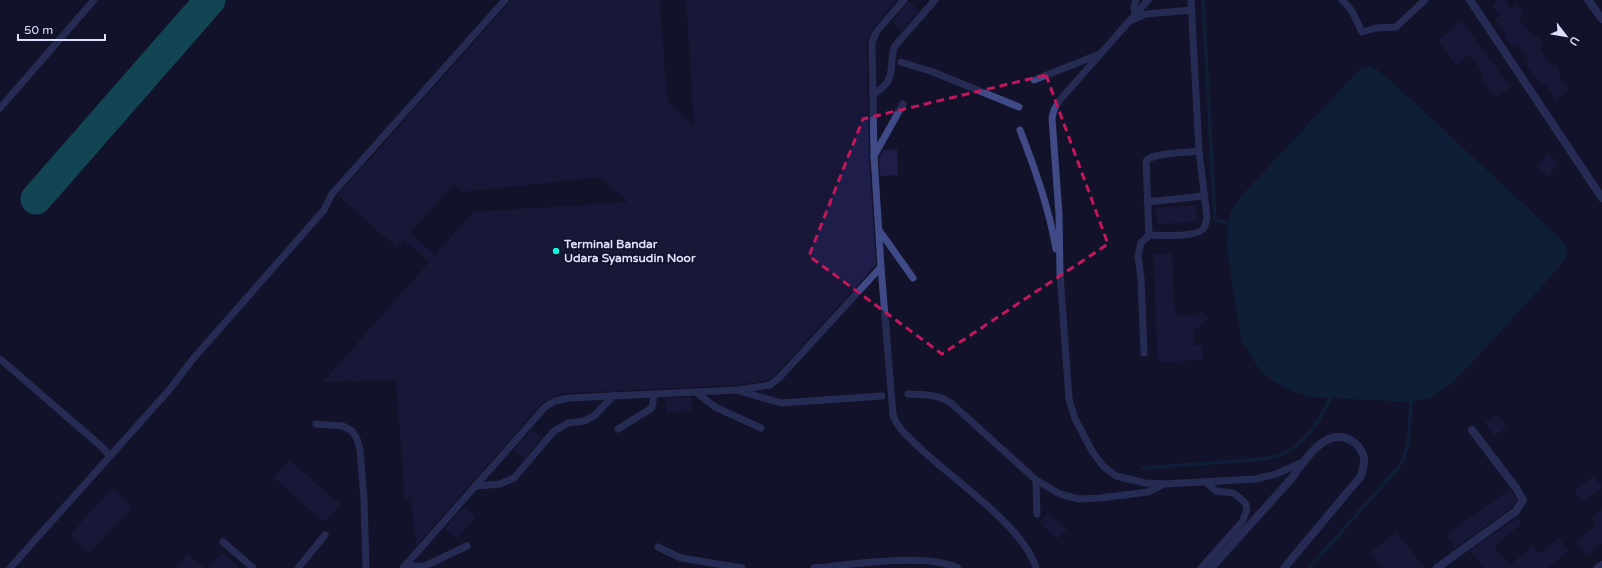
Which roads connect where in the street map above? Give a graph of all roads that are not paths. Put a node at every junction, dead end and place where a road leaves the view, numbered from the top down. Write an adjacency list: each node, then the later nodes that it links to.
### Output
1 (94, 0): 22 (lane)
2 (505, 0): 46 (lane)
3 (904, 0): 19 (lane)
4 (935, 0): 19 (lane)
5 (1136, 0): 13 (lane)
6 (1148, 0): 13 (lane)
7 (1191, 0): 12 (lane)
8 (1342, 0): 9 (lane)
9 (1425, 0)
10 (1470, 0): 27 (street)
11 (1588, 0): 14 (street)
12 (1192, 10): 15 (lane); 24 (lane)
13 (1135, 14): 15 (lane)
14 (1602, 19)
15 (1129, 21): 16 (lane)
16 (1102, 53): 18 (lane); 32 (lane)
17 (901, 62): 21 (lane)
18 (1034, 80)
19 (873, 95): 25 (lane)
20 (903, 104): 25 (lane)
21 (1019, 107)
22 (0, 108)
23 (1020, 130): 32 (lane)
24 (1199, 151): 26 (lane); 28 (lane)
25 (874, 156): 29 (lane)
26 (1204, 196): 28 (lane); 30 (lane)
27 (1602, 198)
28 (1147, 202): 30 (lane)
29 (879, 230): 31 (lane); 33 (lane)
30 (1149, 235): 34 (lane)
31 (881, 267): 36 (lane); 68 (lane)
32 (1060, 273): 50 (lane)
33 (913, 278)
34 (1144, 353)
35 (0, 358): 46 (lane)
36 (738, 390): 37 (lane); 41 (lane)
37 (696, 392): 38 (lane); 43 (lane)
38 (654, 394): 40 (lane); 44 (lane)
39 (908, 394): 48 (lane)
40 (614, 395): 51 (lane); 51 (lane)
41 (882, 396)
42 (316, 424): 57 (lane)
43 (761, 428)
44 (618, 429)
45 (1472, 430): 72 (street)
46 (110, 456): 60 (lane)
47 (1301, 463): 49 (lane); 70 (street); 71 (street)
48 (1036, 480): 50 (lane); 52 (lane)
49 (1206, 482): 50 (lane); 69 (lane)
50 (1164, 484)
51 (476, 486): 59 (lane)
52 (1037, 514)
53 (326, 535): 62 (lane)
54 (223, 542): 61 (lane)
55 (467, 546): 59 (lane)
56 (658, 547): 65 (lane)
57 (366, 556): 63 (lane); 64 (lane)
58 (1602, 565): 73 (street)
59 (404, 567)
60 (10, 568)
61 (253, 568)
62 (298, 568)
63 (366, 568)
64 (370, 568)
65 (742, 568)
66 (814, 568): 67 (lane)
67 (958, 568)
68 (1036, 568)
69 (1202, 568)
70 (1211, 568)
71 (1284, 568)
72 (1437, 568)
73 (1598, 568)

